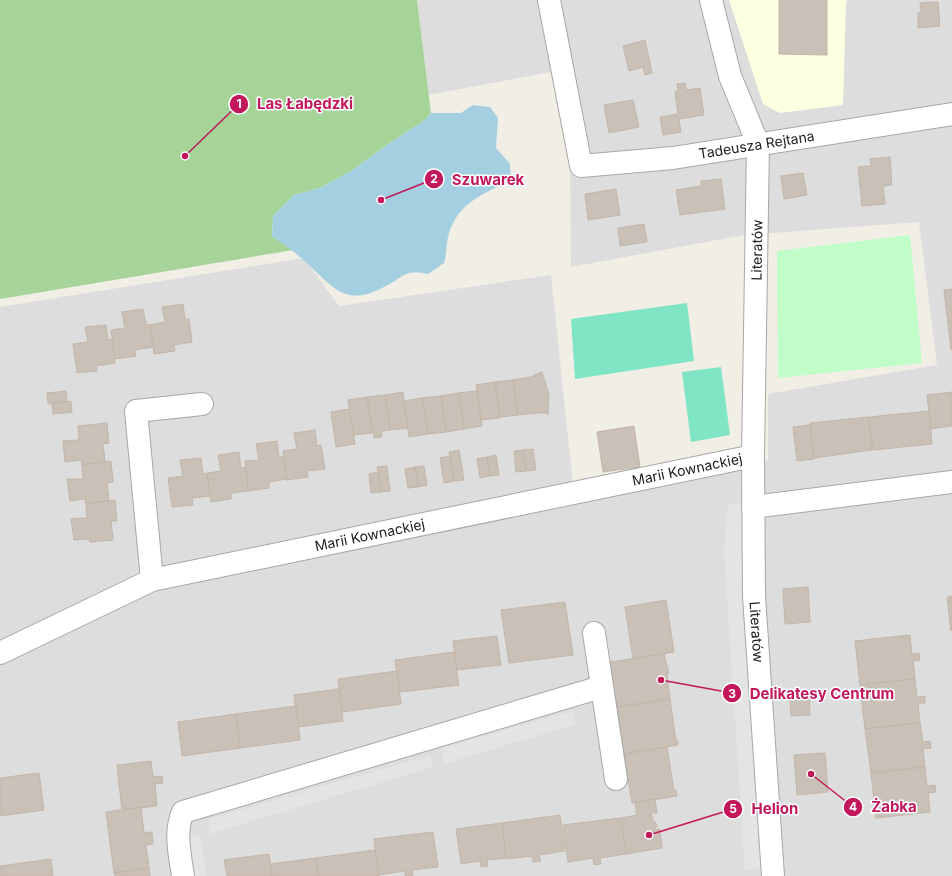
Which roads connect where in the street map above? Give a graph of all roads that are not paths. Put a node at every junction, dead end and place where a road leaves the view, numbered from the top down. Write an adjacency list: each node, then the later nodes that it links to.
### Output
1 (549, 0): 4 (street, Tadeusza Rejtana)
2 (711, 0): 4 (street, Literatów)
3 (952, 114): 4 (street, Tadeusza Rejtana)
4 (758, 144): 6 (street, Literatów)
5 (202, 404): 9 (street)
6 (753, 456): 8 (street, Literatów); 9 (street, Marii Kownackiej)
7 (952, 482): 8 (street)
8 (753, 507): 15 (street, Literatów)
9 (152, 580): 11 (street, Marii Kownackiej)
10 (594, 633): 12 (street)
11 (0, 653)
12 (601, 687): 13 (street); 14 (street)
13 (616, 779)
14 (183, 876)
15 (773, 876)

